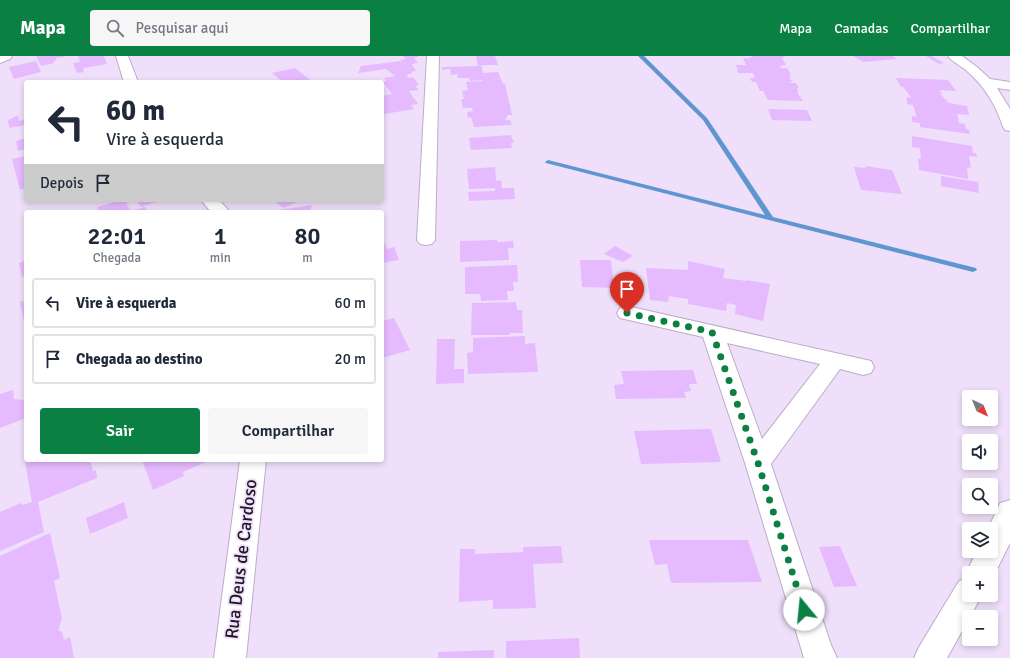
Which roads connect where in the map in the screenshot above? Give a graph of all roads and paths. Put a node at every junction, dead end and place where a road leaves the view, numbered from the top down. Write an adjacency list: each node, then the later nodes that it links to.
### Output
1 (6, 56): 5 (street)
2 (122, 56): 6 (street)
3 (433, 56): 12 (street)
4 (954, 56): 7 (street)
5 (0, 59)
6 (130, 80)
7 (987, 83): 8 (street); 9 (street)
8 (1010, 86)
9 (1010, 127)
10 (211, 202): 11 (street)
11 (219, 210)
12 (426, 240)
13 (627, 313): 14 (street)
14 (712, 332): 15 (street); 18 (street)
15 (835, 360): 16 (street); 18 (street)
16 (863, 368)
17 (253, 462): 22 (street, Rua Deus de Cardoso)
18 (758, 463): 23 (street)
19 (1010, 510): 20 (street)
20 (984, 566)
21 (963, 602): 24 (street)
22 (230, 658)
23 (821, 658)
24 (930, 658)

